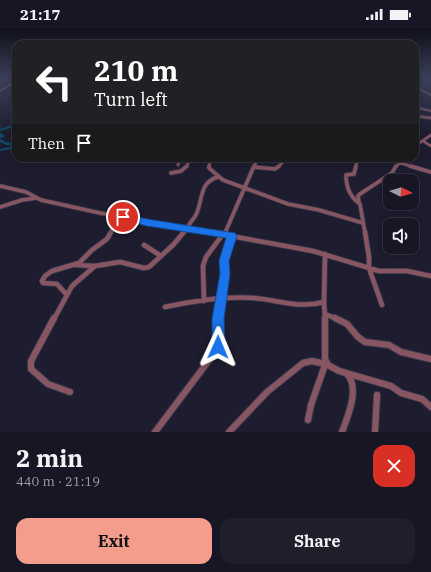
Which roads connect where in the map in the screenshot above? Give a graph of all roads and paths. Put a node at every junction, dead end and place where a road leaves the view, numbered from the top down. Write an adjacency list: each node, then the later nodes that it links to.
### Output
1 (419, 108): 2 (street)
2 (431, 111)
3 (419, 116): 4 (street)
4 (431, 118)
5 (431, 135): 6 (street)
6 (423, 142): 7 (street); 8 (street)
7 (419, 144)
8 (431, 146)
9 (179, 162): 16 (street)
10 (188, 162): 19 (street)
11 (210, 162): 20 (street)
12 (256, 162): 17 (street)
13 (356, 162): 24 (street)
14 (398, 162): 18 (street); 24 (street)
15 (282, 163): 17 (street)
16 (178, 165)
17 (254, 167): 22 (street)
18 (431, 172)
19 (171, 173)
20 (218, 177): 22 (street); 28 (street)
21 (0, 186): 23 (street)
22 (244, 188): 27 (street); 29 (street)
23 (37, 198): 25 (street); 26 (street)
24 (359, 203): 27 (street)
25 (0, 207)
26 (114, 215): 28 (street); 34 (street)
27 (363, 223): 36 (street)
28 (186, 228): 29 (street); 33 (street)
29 (224, 234): 30 (street); 40 (street)
30 (232, 236): 32 (street); 39 (street)
31 (144, 245): 33 (street)
32 (325, 254): 36 (street); 41 (street)
33 (161, 256): 35 (street)
34 (76, 265): 35 (street); 38 (street)
35 (95, 266): 38 (street)
36 (369, 268): 37 (street); 42 (street)
37 (431, 276)
38 (66, 294): 48 (street)
39 (221, 299): 40 (street); 41 (street); 52 (street)
40 (204, 301): 43 (street)
41 (324, 302): 44 (street)
42 (382, 305)
43 (164, 307)
44 (325, 314): 45 (street); 46 (street)
45 (431, 360)
46 (326, 363): 47 (street); 51 (street); 53 (street)
47 (347, 374): 50 (street); 54 (street)
48 (70, 392)
49 (377, 395): 55 (street)
50 (431, 407)
51 (308, 420)
52 (155, 432)
53 (230, 432)
54 (342, 432)
55 (375, 432)

